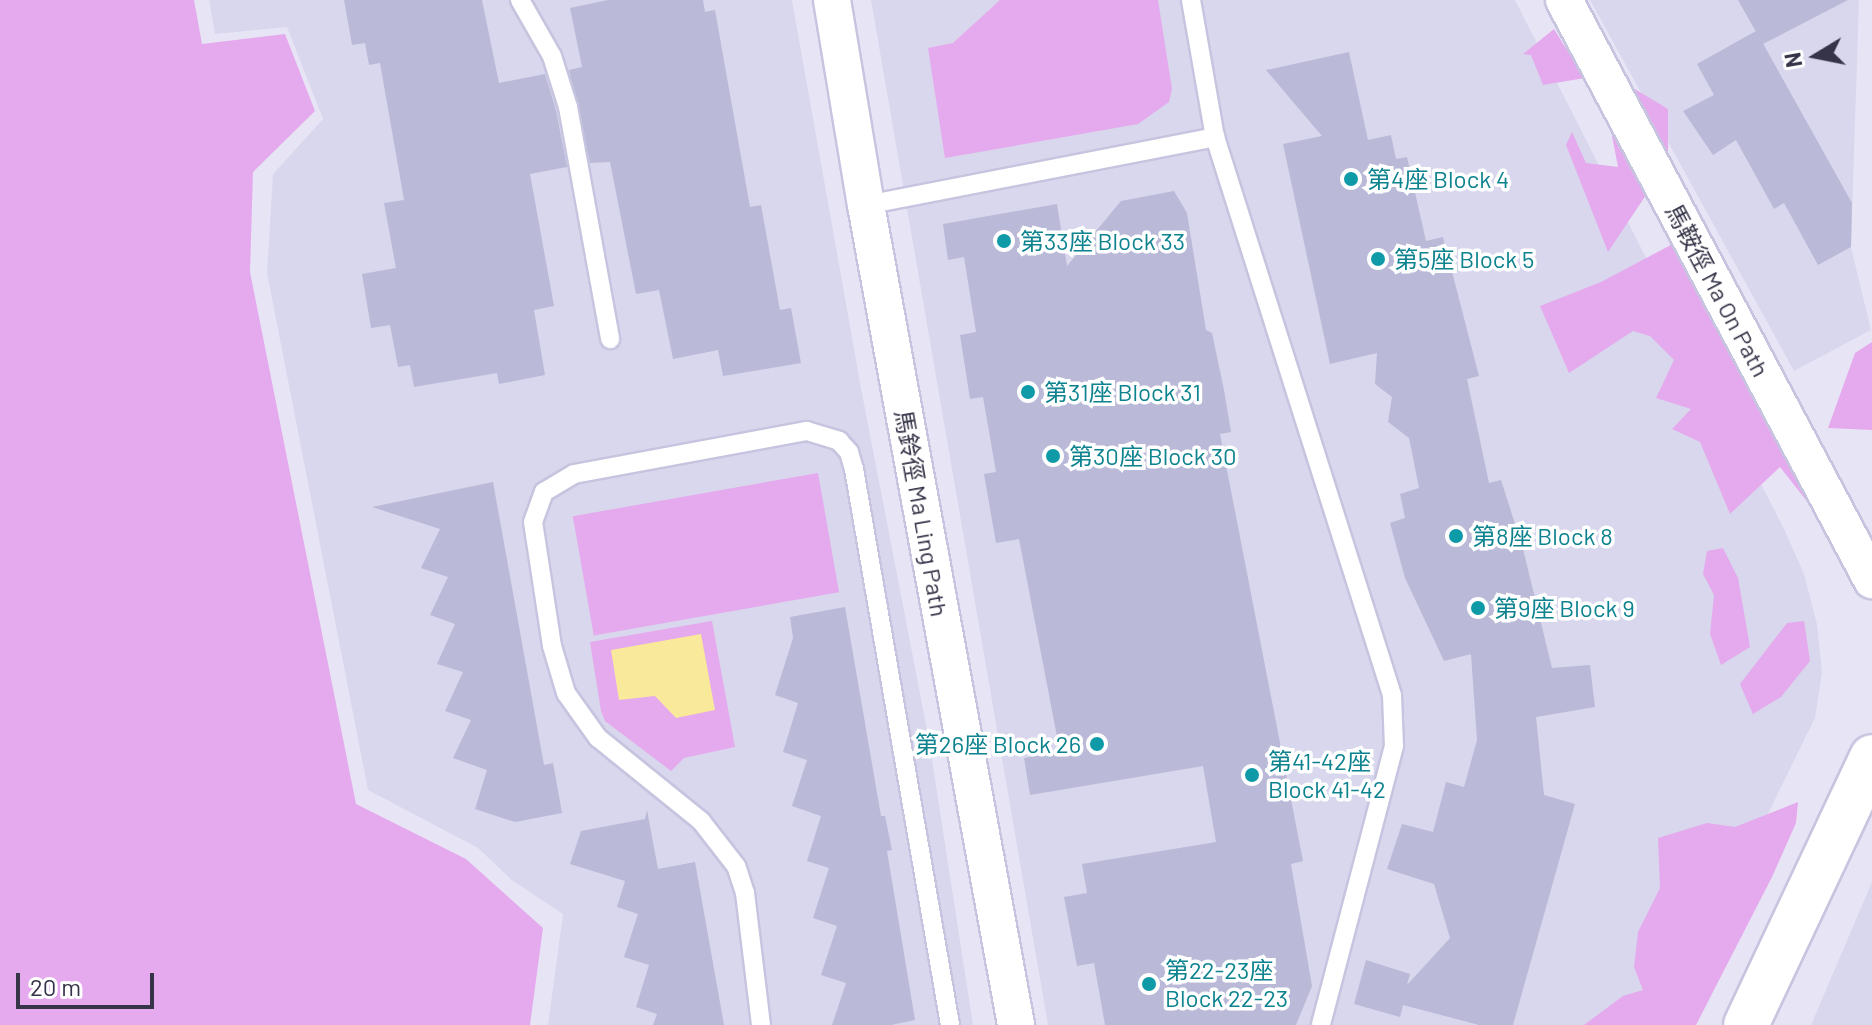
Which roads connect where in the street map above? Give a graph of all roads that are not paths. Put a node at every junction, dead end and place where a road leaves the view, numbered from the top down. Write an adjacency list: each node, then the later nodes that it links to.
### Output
1 (520, 0): 7 (lane)
2 (832, 0): 6 (street, 馬鈴徑 Ma Ling Path)
3 (1191, 0): 5 (lane)
4 (1564, 0): 8 (street, 馬鞍徑 Ma On Path)
5 (1215, 137): 6 (lane); 13 (lane)
6 (866, 205): 12 (street, 馬鈴徑 Ma Ling Path)
7 (610, 339)
8 (1872, 580)
9 (1872, 757): 14 (street)
10 (761, 1025): 11 (lane)
11 (950, 1025)
12 (1016, 1025)
13 (1321, 1025)
14 (1746, 1025)

